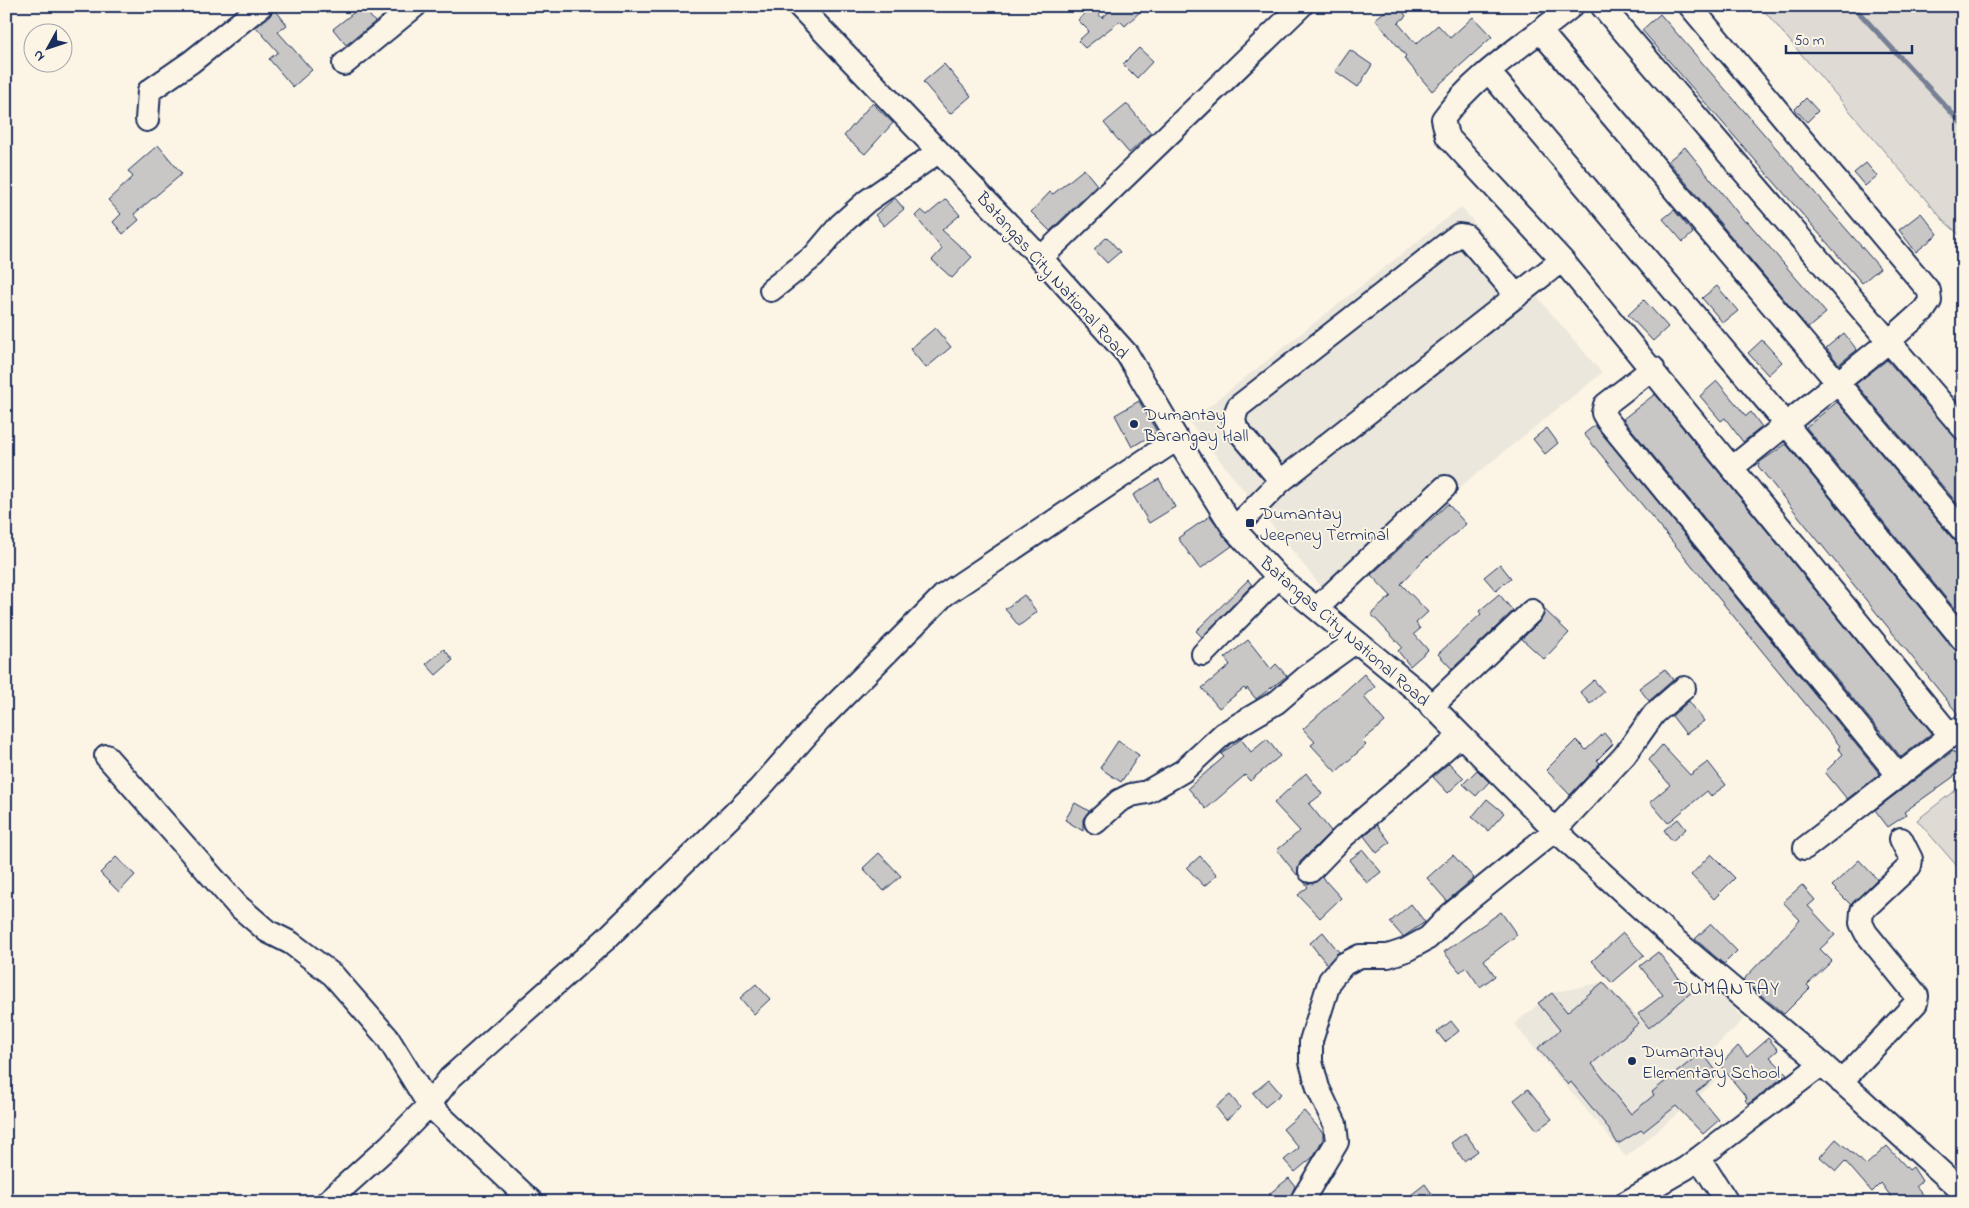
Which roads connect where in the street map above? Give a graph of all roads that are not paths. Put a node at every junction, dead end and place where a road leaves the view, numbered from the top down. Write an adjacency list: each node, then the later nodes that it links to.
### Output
1 (261, 6): 11 (street)
2 (416, 6): 9 (street)
3 (798, 6): 12 (street, Batangas City National Road)
4 (1300, 6): 13 (street)
5 (1602, 6): 17 (street)
6 (1690, 6): 17 (street)
7 (1559, 10): 8 (street)
8 (1541, 32): 10 (street); 19 (street)
9 (344, 64)
10 (1489, 72): 14 (street); 20 (street)
11 (147, 120)
12 (938, 152): 13 (street, Batangas City National Road); 15 (street)
13 (1041, 258): 22 (street, Batangas City National Road)
14 (1562, 260): 16 (street); 18 (street)
15 (771, 290)
16 (1517, 296): 24 (street); 24 (street)
17 (1888, 342): 19 (street); 21 (street)
18 (1653, 368): 23 (street); 39 (street)
19 (1838, 384): 20 (street); 27 (street)
20 (1787, 425): 23 (street); 31 (street)
21 (1963, 428)
22 (1177, 440): 26 (street, Batangas City National Road); 47 (street)
23 (1733, 467): 36 (street)
24 (1282, 481): 26 (street)
25 (1445, 487): 29 (street)
26 (1234, 529): 28 (street, Batangas City National Road)
27 (1963, 531)
28 (1278, 577): 29 (street, Batangas City National Road); 33 (street)
29 (1317, 608): 32 (street, Batangas City National Road)
30 (1532, 611): 35 (street)
31 (1963, 640)
32 (1355, 642): 35 (street, Batangas City National Road); 40 (street)
33 (1202, 654)
34 (1684, 688): 41 (street)
35 (1431, 706): 37 (street, Batangas City National Road)
36 (1956, 730): 39 (street)
37 (1460, 736): 41 (street, Batangas City National Road); 44 (street)
38 (106, 756): 47 (street)
39 (1899, 776): 43 (street)
40 (1096, 822)
41 (1555, 830): 45 (street, Batangas City National Road); 52 (street)
42 (1901, 839): 46 (street)
43 (1805, 848)
44 (1310, 871)
45 (1822, 1064): 46 (street, Batangas City National Road); 48 (street)
46 (1842, 1082): 49 (street, Batangas City National Road)
47 (429, 1105): 50 (street); 51 (street)
48 (1699, 1158): 53 (street); 54 (street)
49 (1963, 1192)
50 (327, 1202)
51 (532, 1202)
52 (1301, 1202)
53 (1627, 1202)
54 (1727, 1202)

